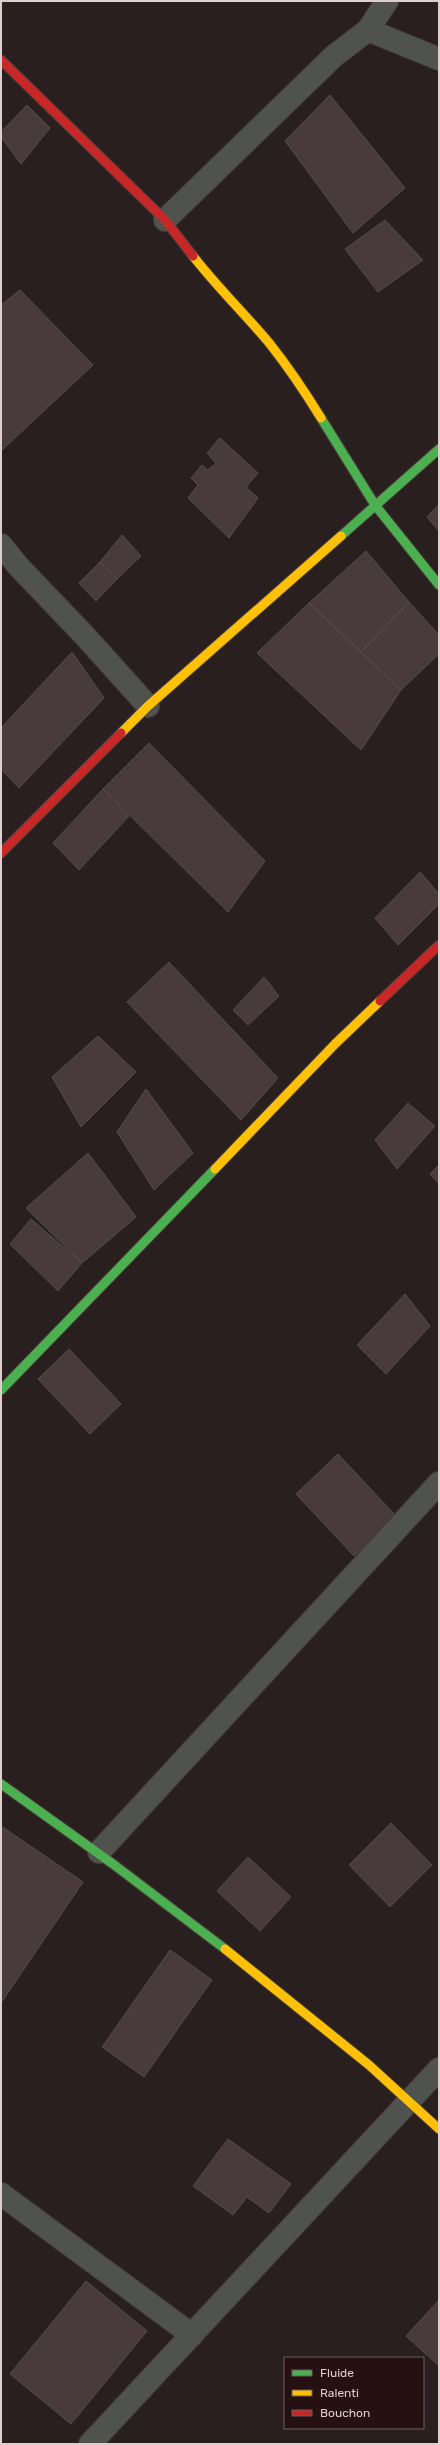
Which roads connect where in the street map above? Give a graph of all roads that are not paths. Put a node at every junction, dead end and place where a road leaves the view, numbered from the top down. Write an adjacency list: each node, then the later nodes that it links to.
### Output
1 (387, 1): 2 (street)
2 (368, 30): 3 (street); 5 (street)
3 (439, 59)
4 (1, 60): 5 (street)
5 (165, 220): 7 (street)
6 (439, 449): 7 (street)
7 (375, 505): 9 (street); 10 (street)
8 (1, 545): 10 (street)
9 (439, 585)
10 (148, 706): 11 (street)
11 (1, 853)
12 (439, 946): 13 (street)
13 (1, 1390)
14 (439, 1483): 16 (street)
15 (1, 1784): 16 (street)
16 (99, 1852): 18 (street)
17 (439, 2069): 18 (street)
18 (411, 2099): 19 (street); 21 (street)
19 (439, 2129)
20 (1, 2194): 21 (street)
21 (192, 2335): 22 (street)
22 (90, 2444)

